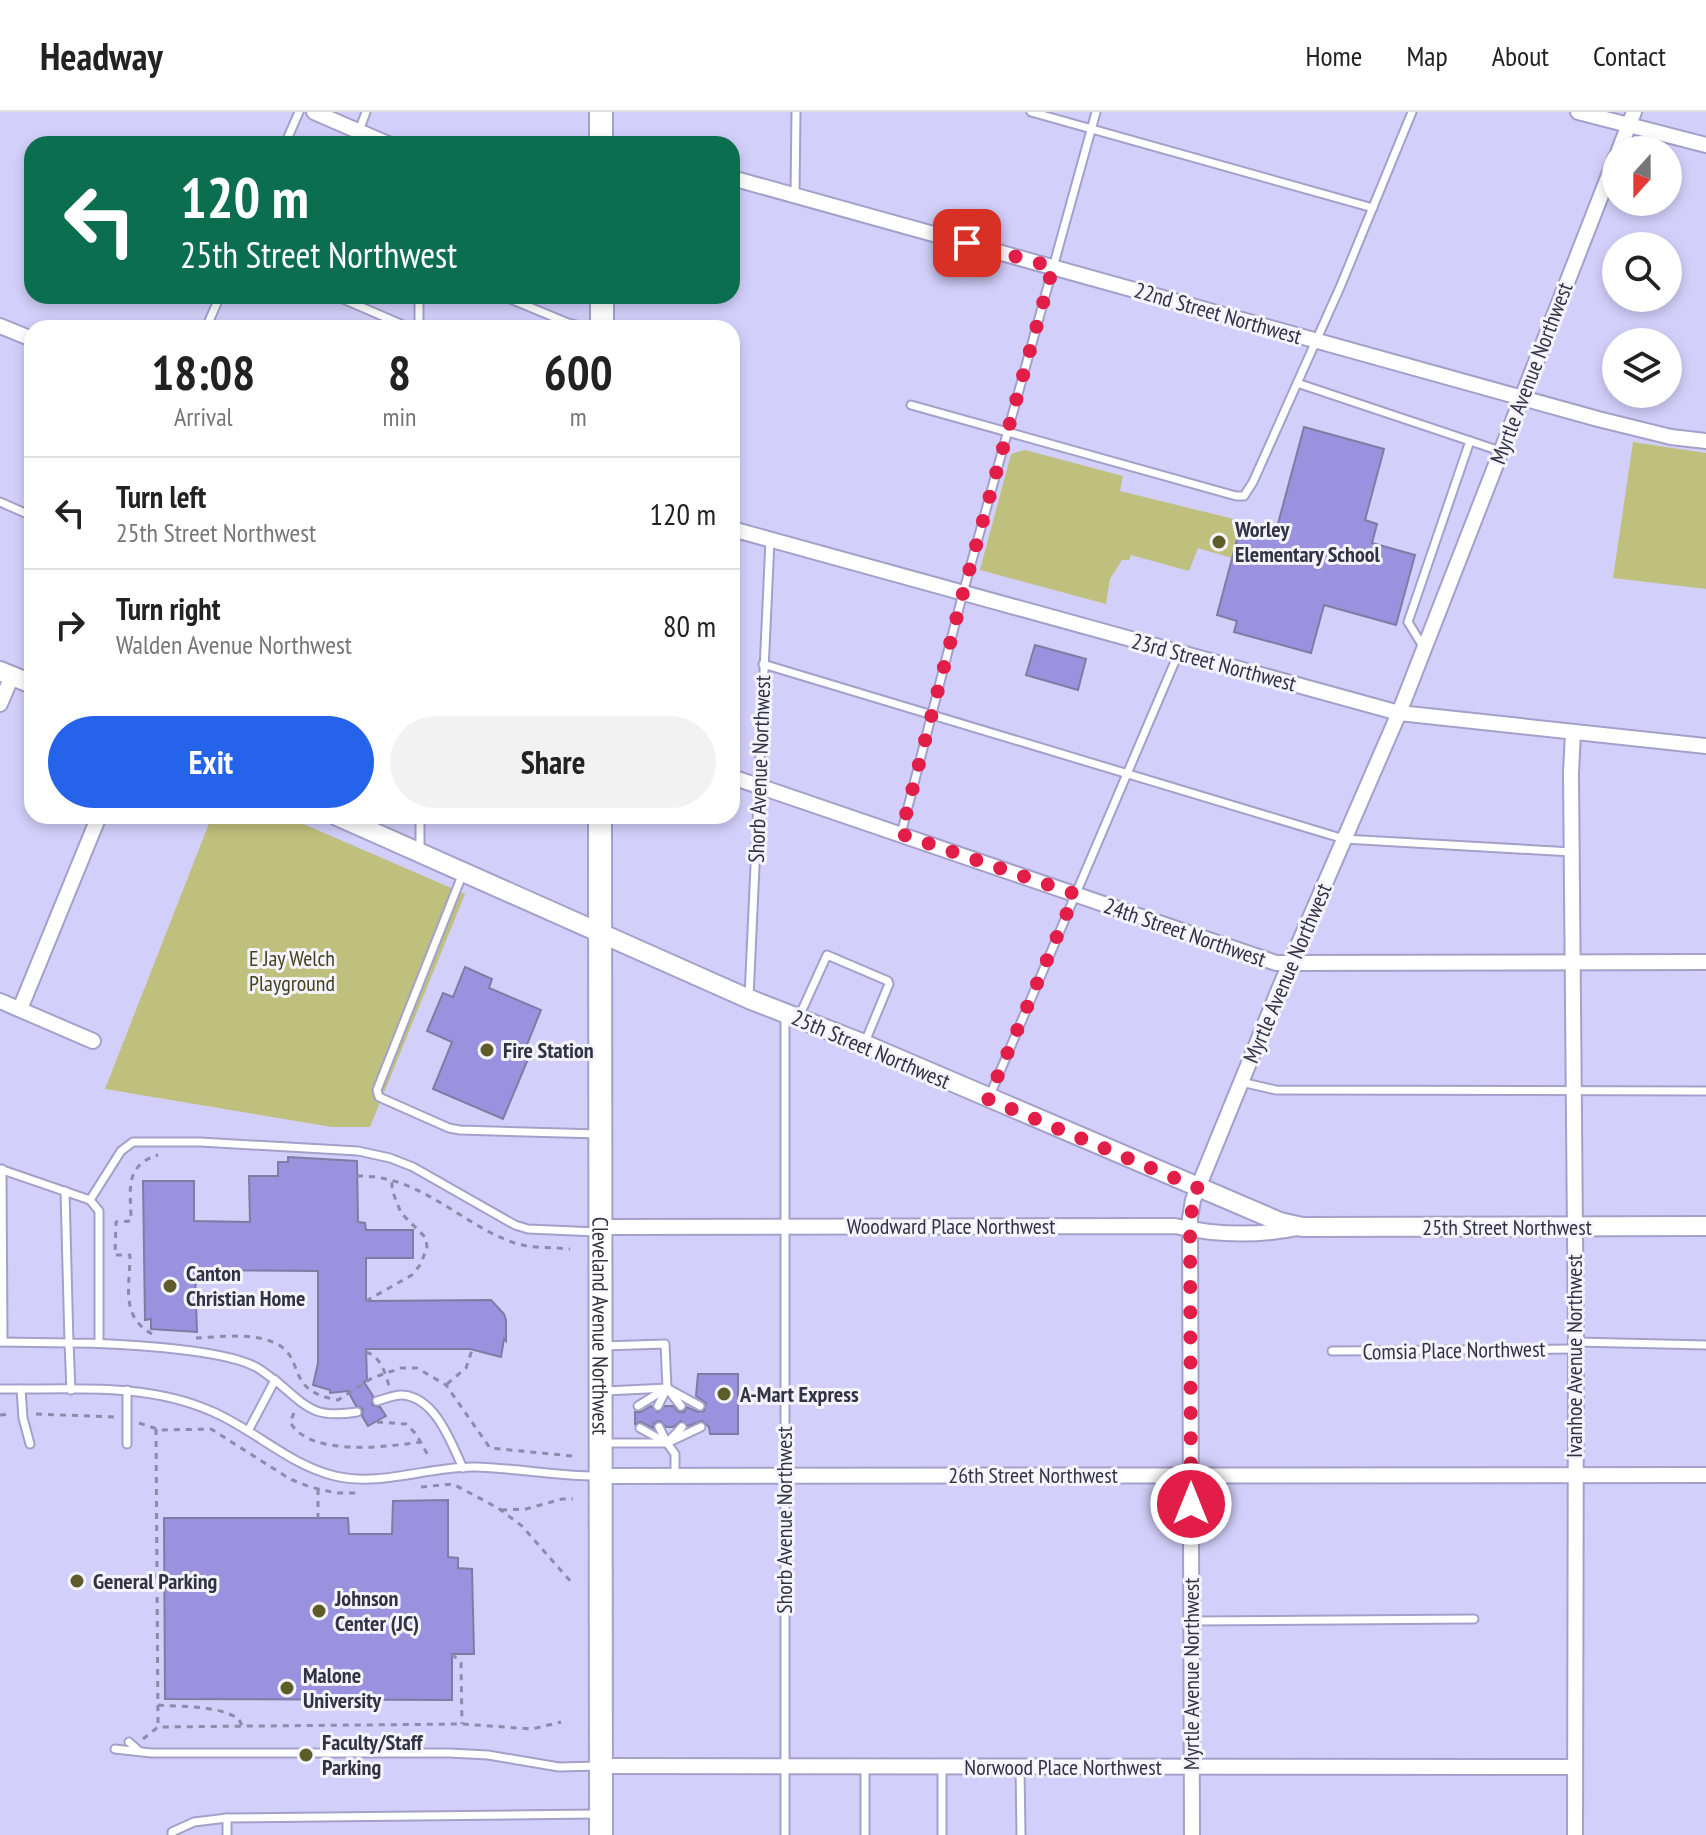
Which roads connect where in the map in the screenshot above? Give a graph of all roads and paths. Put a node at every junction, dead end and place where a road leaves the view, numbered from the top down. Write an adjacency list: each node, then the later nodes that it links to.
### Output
1 (299, 112): 13 (lane)
2 (314, 112): 12 (street)
3 (366, 112): 12 (lane)
4 (601, 112): 15 (main road)
5 (796, 112): 19 (lane)
6 (1031, 112): 11 (lane)
7 (1096, 112): 11 (lane)
8 (1412, 112): 20 (lane)
9 (1578, 112): 10 (street)
10 (1631, 119): 16 (street)
11 (1092, 129): 20 (lane); 21 (lane)
12 (359, 131): 14 (street)
13 (288, 136)
14 (370, 136)
15 (601, 136)
16 (1706, 145)
17 (740, 180): 19 (street, 22nd Street Northwest)
18 (1602, 192): 30 (street, Myrtle Avenue Northwest)
19 (795, 195): 21 (street, 22nd Street Northwest)
20 (1373, 208): 28 (lane)
21 (1053, 267): 28 (street, 22nd Street Northwest); 32 (lane)
22 (354, 304): 24 (lane)
23 (522, 304): 25 (lane)
24 (392, 320)
25 (561, 320)
26 (0, 326): 27 (street)
27 (24, 336)
28 (1316, 340): 29 (lane); 30 (street, 22nd Street Northwest)
29 (1297, 383): 32 (lane); 33 (lane)
30 (1520, 397): 34 (street, 22nd Street Northwest); 35 (street, Myrtle Avenue Northwest)
31 (911, 405): 32 (lane)
32 (1008, 432): 40 (lane)
33 (1470, 441): 35 (lane); 41 (lane)
34 (1706, 441)
35 (1500, 451): 41 (street, Myrtle Avenue Northwest)
36 (0, 502): 37 (lane)
37 (24, 512)
38 (740, 531): 39 (street, 23rd Street Northwest)
39 (770, 540): 40 (street, 23rd Street Northwest); 43 (lane, Shorb Avenue Northwest)
40 (963, 593): 42 (street, 23rd Street Northwest); 47 (lane)
41 (1424, 648): 46 (street, Myrtle Avenue Northwest)
42 (1179, 652): 46 (street, 23rd Street Northwest); 50 (lane)
43 (763, 664): 47 (lane); 52 (lane, Shorb Avenue Northwest)
44 (6, 673): 45 (street)
45 (0, 704)
46 (1399, 713): 48 (street, 23rd Street Northwest); 58 (street, Myrtle Avenue Northwest)
47 (932, 715): 50 (lane); 57 (lane)
48 (1573, 732): 49 (street, 23rd Street Northwest); 60 (street, Ivanhoe Avenue Northwest)
49 (1706, 746)
50 (1127, 775): 58 (lane); 62 (lane)
51 (740, 780): 52 (street, 24th Street Northwest)
52 (759, 786): 57 (street, 24th Street Northwest); 67 (lane, Shorb Avenue Northwest)
53 (96, 824): 69 (street)
54 (355, 824): 59 (street, 25th Street Northwest)
55 (420, 824): 59 (lane)
56 (600, 824): 63 (main road, Cleveland Avenue Northwest)
57 (901, 834): 62 (street, 24th Street Northwest)
58 (1344, 839): 60 (lane); 66 (street, Myrtle Avenue Northwest)
59 (420, 852): 61 (street, 25th Street Northwest)
60 (1572, 852): 64 (street, Ivanhoe Avenue Northwest)
61 (464, 871): 63 (street, 25th Street Northwest); 77 (lane)
62 (1075, 894): 66 (street, 24th Street Northwest); 76 (lane)
63 (598, 933): 67 (street, 25th Street Northwest); 77 (main road, Cleveland Avenue Northwest)
64 (1573, 962): 65 (street, 24th Street Northwest); 66 (street, 24th Street Northwest); 75 (street, Ivanhoe Avenue Northwest)
65 (1706, 962)
66 (1290, 964): 73 (street, Myrtle Avenue Northwest)
67 (749, 999): 70 (street, 25th Street Northwest)
68 (0, 1001): 69 (street)
69 (20, 1009): 71 (street)
70 (791, 1016): 72 (street, 25th Street Northwest); 72 (lane); 87 (lane, Shorb Avenue Northwest)
71 (93, 1041)
72 (864, 1044): 76 (street, 25th Street Northwest)
73 (1241, 1082): 75 (lane); 82 (street, Myrtle Avenue Northwest)
74 (1706, 1091): 75 (lane)
75 (1573, 1092): 85 (street, Ivanhoe Avenue Northwest)
76 (988, 1099): 82 (street, 25th Street Northwest)
77 (599, 1134): 89 (main road, Cleveland Avenue Northwest)
78 (169, 1155): 93 (path)
79 (1, 1169): 83 (lane); 95 (lane)
80 (357, 1176): 81 (path)
81 (392, 1181): 91 (path); 92 (path)
82 (1198, 1188): 88 (street, 25th Street Northwest); 90 (street, Myrtle Avenue Northwest)
83 (65, 1191): 84 (lane); 96 (lane)
84 (90, 1200): 89 (lane); 97 (lane)
85 (1573, 1226): 86 (street, 25th Street Northwest); 88 (street, 25th Street Northwest); 100 (street, Ivanhoe Avenue Northwest)
86 (1706, 1226)
87 (785, 1227): 89 (street, Woodward Place Northwest); 90 (street, Woodward Place Northwest); 140 (lane, Shorb Avenue Northwest)
88 (1302, 1227): 90 (street, Woodward Place Northwest)
89 (599, 1230): 99 (main road, Cleveland Avenue Northwest)
90 (1190, 1230): 136 (street, Myrtle Avenue Northwest)
91 (570, 1249)
92 (366, 1301)
93 (165, 1335)
94 (191, 1338): 104 (path)
95 (1, 1342): 96 (lane)
96 (69, 1343): 97 (lane); 110 (lane)
97 (99, 1343): 105 (lane)
98 (1706, 1345): 100 (lane, Comsia Place Northwest)
99 (599, 1346): 107 (lane); 112 (main road, Cleveland Avenue Northwest)
100 (1576, 1346): 102 (lane, Comsia Place Northwest); 141 (street, Ivanhoe Avenue Northwest)
101 (472, 1350): 106 (path)
102 (1332, 1351)
103 (366, 1352): 104 (path)
104 (385, 1374): 106 (path); 113 (path)
105 (275, 1380): 115 (lane); 127 (lane)
106 (446, 1385): 133 (path)
107 (667, 1388): 112 (lane); 116 (lane); 117 (lane); 118 (lane); 119 (lane)
108 (0, 1389): 109 (lane)
109 (21, 1389): 110 (lane); 131 (lane)
110 (71, 1390): 111 (lane)
111 (127, 1390): 127 (lane); 132 (lane)
112 (599, 1391): 129 (main road, Cleveland Avenue Northwest)
113 (392, 1397): 114 (lane); 134 (lane)
114 (377, 1401)
115 (301, 1403): 120 (lane); 128 (path)
116 (638, 1406)
117 (658, 1406)
118 (681, 1406)
119 (700, 1406)
120 (357, 1412)
121 (377, 1422): 128 (path)
122 (659, 1427): 130 (lane)
123 (682, 1427): 130 (lane)
124 (701, 1427): 130 (lane)
125 (640, 1428): 130 (lane)
126 (156, 1429): 150 (path)
127 (248, 1431): 135 (lane)
128 (420, 1442): 135 (path)
129 (599, 1443): 130 (lane); 138 (main road, Cleveland Avenue Northwest)
130 (667, 1443): 139 (lane)
131 (30, 1444)
132 (127, 1444)
133 (572, 1456)
134 (463, 1468): 135 (lane); 138 (lane)
135 (439, 1469): 142 (path)
136 (1191, 1475): 140 (street, 26th Street Northwest); 141 (street, 26th Street Northwest); 148 (street, Myrtle Avenue Northwest)
137 (1706, 1475): 141 (street, 26th Street Northwest)
138 (599, 1476): 139 (street, 26th Street Northwest); 157 (main road, Cleveland Avenue Northwest)
139 (675, 1476): 140 (street, 26th Street Northwest)
140 (786, 1476): 158 (lane, Shorb Avenue Northwest)
141 (1575, 1476): 163 (street, Ivanhoe Avenue Northwest)
142 (453, 1484)
143 (318, 1489): 146 (path)
144 (573, 1499): 145 (path)
145 (501, 1510)
146 (318, 1518)
147 (1474, 1619): 148 (lane)
148 (1191, 1621): 162 (street, Myrtle Avenue Northwest)
149 (452, 1654): 152 (path)
150 (158, 1705): 153 (path); 154 (path)
151 (561, 1722): 152 (path)
152 (462, 1724): 153 (path)
153 (242, 1726): 154 (path)
154 (158, 1727): 155 (path)
155 (134, 1746): 156 (lane); 157 (lane)
156 (115, 1749)
157 (600, 1766): 158 (street, Norwood Place Northwest); 165 (main road, Cleveland Avenue Northwest)
158 (785, 1766): 159 (street, Norwood Place Northwest); 168 (lane, Shorb Avenue Northwest)
159 (865, 1766): 160 (street, Norwood Place Northwest); 169 (lane)
160 (942, 1766): 161 (street, Norwood Place Northwest); 170 (lane)
161 (1020, 1767): 162 (street, Norwood Place Northwest); 171 (lane)
162 (1192, 1767): 163 (street, Norwood Place Northwest); 172 (street, Myrtle Avenue Northwest)
163 (1575, 1767): 173 (street, Ivanhoe Avenue Northwest)
164 (227, 1818): 165 (lane); 166 (lane); 167 (lane)
165 (600, 1825)
166 (172, 1835)
167 (227, 1835)
168 (785, 1835)
169 (865, 1835)
170 (942, 1835)
171 (1021, 1835)
172 (1192, 1835)
173 (1575, 1835)

